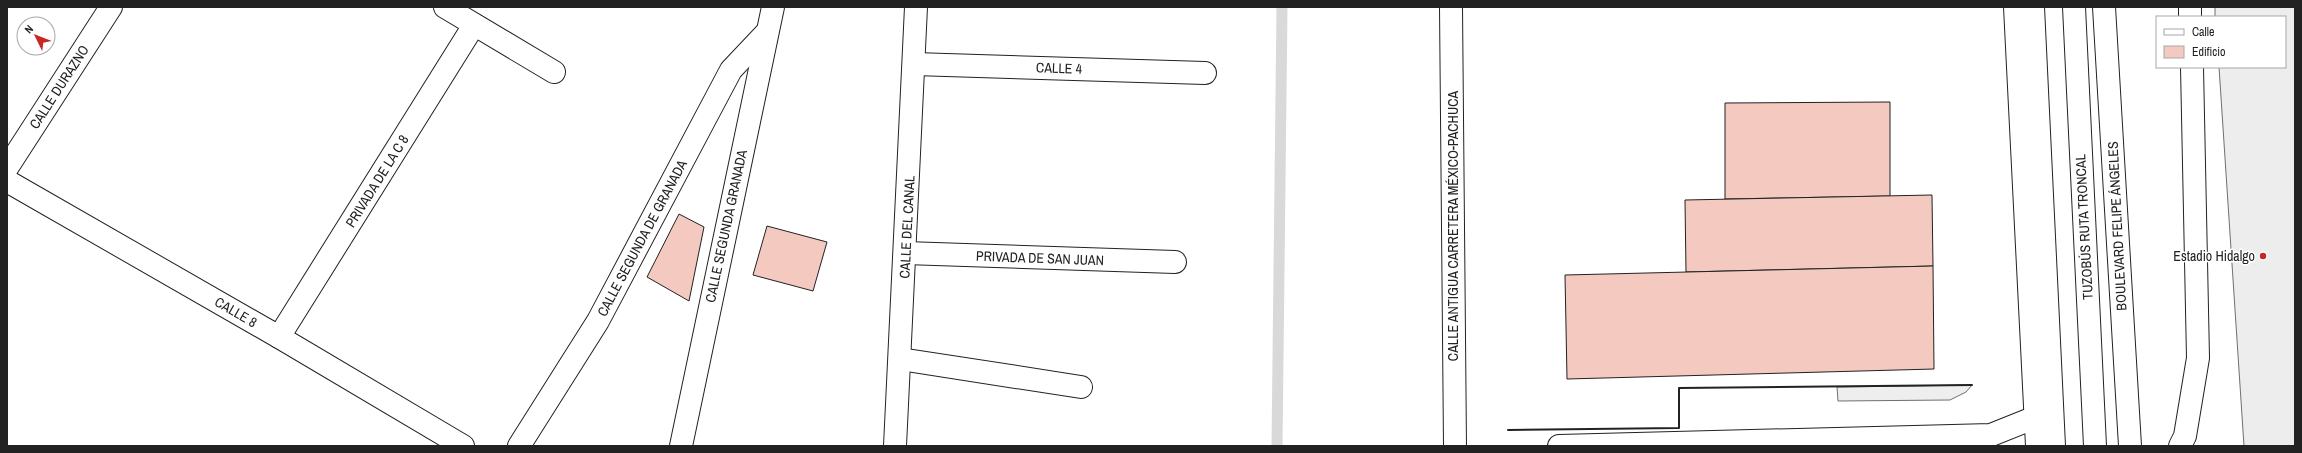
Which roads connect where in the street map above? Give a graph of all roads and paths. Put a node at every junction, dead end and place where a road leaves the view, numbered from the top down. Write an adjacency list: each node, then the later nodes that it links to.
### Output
1 (111, 7): 16 (street, CALLE DURAZNO)
2 (444, 7): 10 (street)
3 (773, 7): 11 (street, CALLE SEGUNDA GRANADA)
4 (1451, 7): 28 (street, CALLE ANTIGUA CARRETERA MÉXICO-PACHUCA)
5 (2015, 7): 23 (street)
6 (2033, 7): 31 (street)
7 (2074, 7): 32 (street, TUZOBÚS RUTA TRONCAL)
8 (2104, 7): 33 (street, BOULEVARD FELIPE ÁNGELES)
9 (913, 9): 12 (street, CALLE DEL CANAL)
10 (474, 25): 14 (street); 20 (street, PRIVADA DE LA C 8)
11 (766, 33): 25 (street, CALLE SEGUNDA DE GRANADA); 26 (street, CALLE SEGUNDA GRANADA)
12 (914, 64): 15 (street, CALLE 4); 18 (street, CALLE DEL CANAL)
13 (2192, 68): 34 (street)
14 (554, 72)
15 (1205, 72)
16 (7, 168)
17 (7, 181): 20 (street, CALLE 8)
18 (906, 253): 19 (street, PRIVADA DE SAN JUAN); 21 (street, CALLE DEL CANAL)
19 (1175, 262)
20 (279, 337): 24 (street, CALLE 8)
21 (900, 359): 22 (street); 27 (street, CALLE DEL CANAL)
22 (1081, 387)
23 (2036, 417): 29 (street); 30 (street)
24 (464, 446)
25 (519, 446)
26 (681, 446)
27 (895, 446)
28 (1455, 446)
29 (1559, 446)
30 (2038, 446)
31 (2054, 446)
32 (2095, 446)
33 (2130, 446)
34 (2180, 446)

